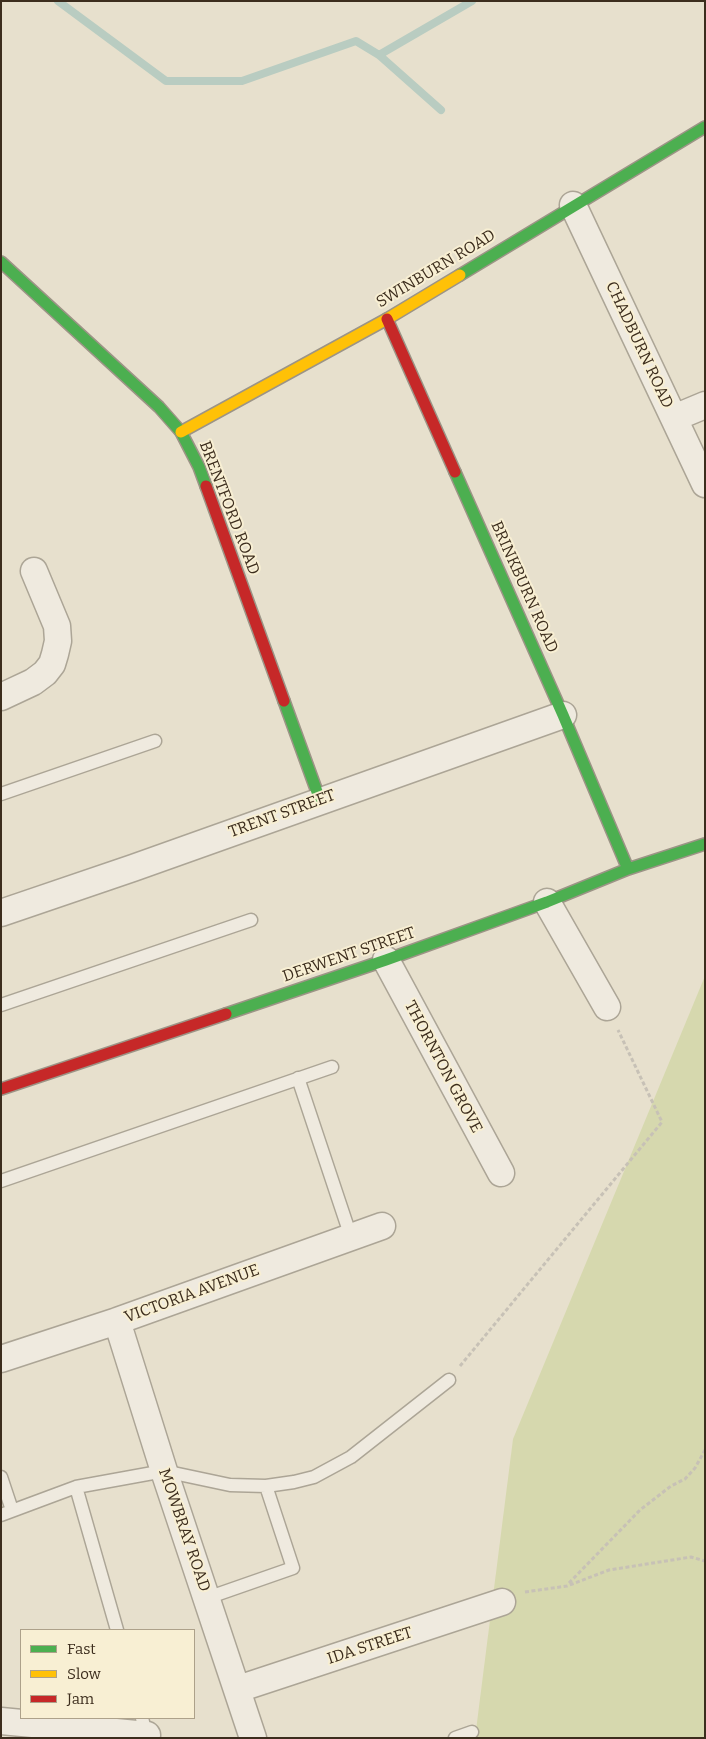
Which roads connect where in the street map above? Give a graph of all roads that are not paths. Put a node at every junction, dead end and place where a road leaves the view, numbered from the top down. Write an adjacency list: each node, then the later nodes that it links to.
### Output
1 (705, 127): 2 (street, SWINBURN ROAD)
2 (573, 205): 4 (street, SWINBURN ROAD); 6 (street, CHADBURN ROAD)
3 (1, 262): 7 (street, BRENTFORD ROAD)
4 (387, 319): 7 (street, SWINBURN ROAD); 11 (street, BRINKBURN ROAD)
5 (705, 405): 6 (street)
6 (674, 418): 8 (street, CHADBURN ROAD)
7 (181, 432): 14 (street, BRENTFORD ROAD)
8 (705, 484)
9 (34, 571): 10 (street)
10 (1, 697)
11 (563, 715): 14 (street, TRENT STREET); 16 (street, BRINKBURN ROAD)
12 (155, 741): 13 (lane)
13 (1, 794)
14 (320, 800): 18 (street, TRENT STREET)
15 (705, 844): 16 (street, DERWENT STREET)
16 (628, 870): 17 (street, DERWENT STREET)
17 (547, 902): 20 (street, DERWENT STREET); 22 (street)
18 (1, 912)
19 (251, 920): 21 (lane)
20 (386, 960): 25 (street, DERWENT STREET); 26 (street, THORNTON GROVE)
21 (1, 1005)
22 (607, 1007)
23 (332, 1067): 24 (lane)
24 (298, 1078): 27 (lane); 29 (lane)
25 (1, 1089)
26 (500, 1173)
27 (1, 1181)
28 (382, 1226): 29 (street, VICTORIA AVENUE)
29 (351, 1237): 30 (street, VICTORIA AVENUE)
30 (117, 1321): 31 (street, VICTORIA AVENUE); 33 (street, MOWBRAY ROAD)
31 (1, 1359)
32 (448, 1380): 35 (lane)
33 (164, 1471): 35 (lane); 36 (lane); 38 (street, MOWBRAY ROAD)
34 (1, 1477): 37 (lane)
35 (266, 1486): 38 (lane)
36 (76, 1487): 37 (lane); 40 (lane)
37 (7, 1513)
38 (207, 1598): 41 (street, MOWBRAY ROAD)
39 (502, 1602): 41 (street, IDA STREET)
40 (117, 1629)
41 (238, 1689): 46 (street, MOWBRAY ROAD)
42 (1, 1721): 44 (street)
43 (145, 1730): 44 (street)
44 (49, 1731)
45 (472, 1732): 47 (lane)
46 (253, 1738)
47 (455, 1738)

